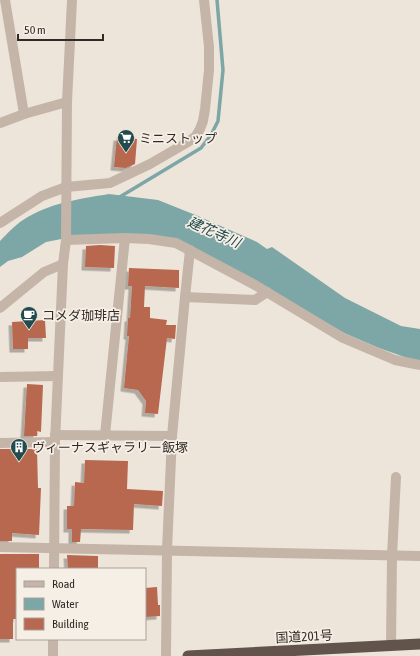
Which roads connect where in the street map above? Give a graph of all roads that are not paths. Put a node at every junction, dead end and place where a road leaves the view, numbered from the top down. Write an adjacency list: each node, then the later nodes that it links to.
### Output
1 (5, 0): 5 (street)
2 (72, 0): 4 (street)
3 (204, 0): 7 (street)
4 (67, 102): 5 (street); 7 (street)
5 (24, 114): 6 (street)
6 (0, 124)
7 (66, 190): 8 (street); 10 (street)
8 (0, 223)
9 (125, 238): 10 (street); 11 (street); 19 (street)
10 (66, 240): 12 (street)
11 (190, 250): 13 (street); 14 (street)
12 (63, 264): 15 (street); 17 (street)
13 (268, 292): 14 (street); 16 (street)
14 (185, 297): 20 (street)
15 (0, 308)
16 (420, 365)
17 (58, 376): 18 (street); 21 (street)
18 (0, 377)
19 (105, 435): 20 (street); 21 (street)
20 (172, 436): 26 (street)
21 (55, 438): 22 (street); 25 (street)
22 (0, 443)
23 (396, 477): 27 (street)
24 (0, 546): 25 (street)
25 (54, 547): 26 (street); 29 (street)
26 (167, 550): 27 (street); 34 (street)
27 (392, 556): 28 (street); 32 (street)
28 (420, 556)
29 (54, 568)
30 (54, 640): 33 (street)
31 (420, 644): 32 (highway, 国道201号)
32 (391, 646): 35 (highway, 国道201号)
33 (53, 656)
34 (166, 656)
35 (188, 656)

